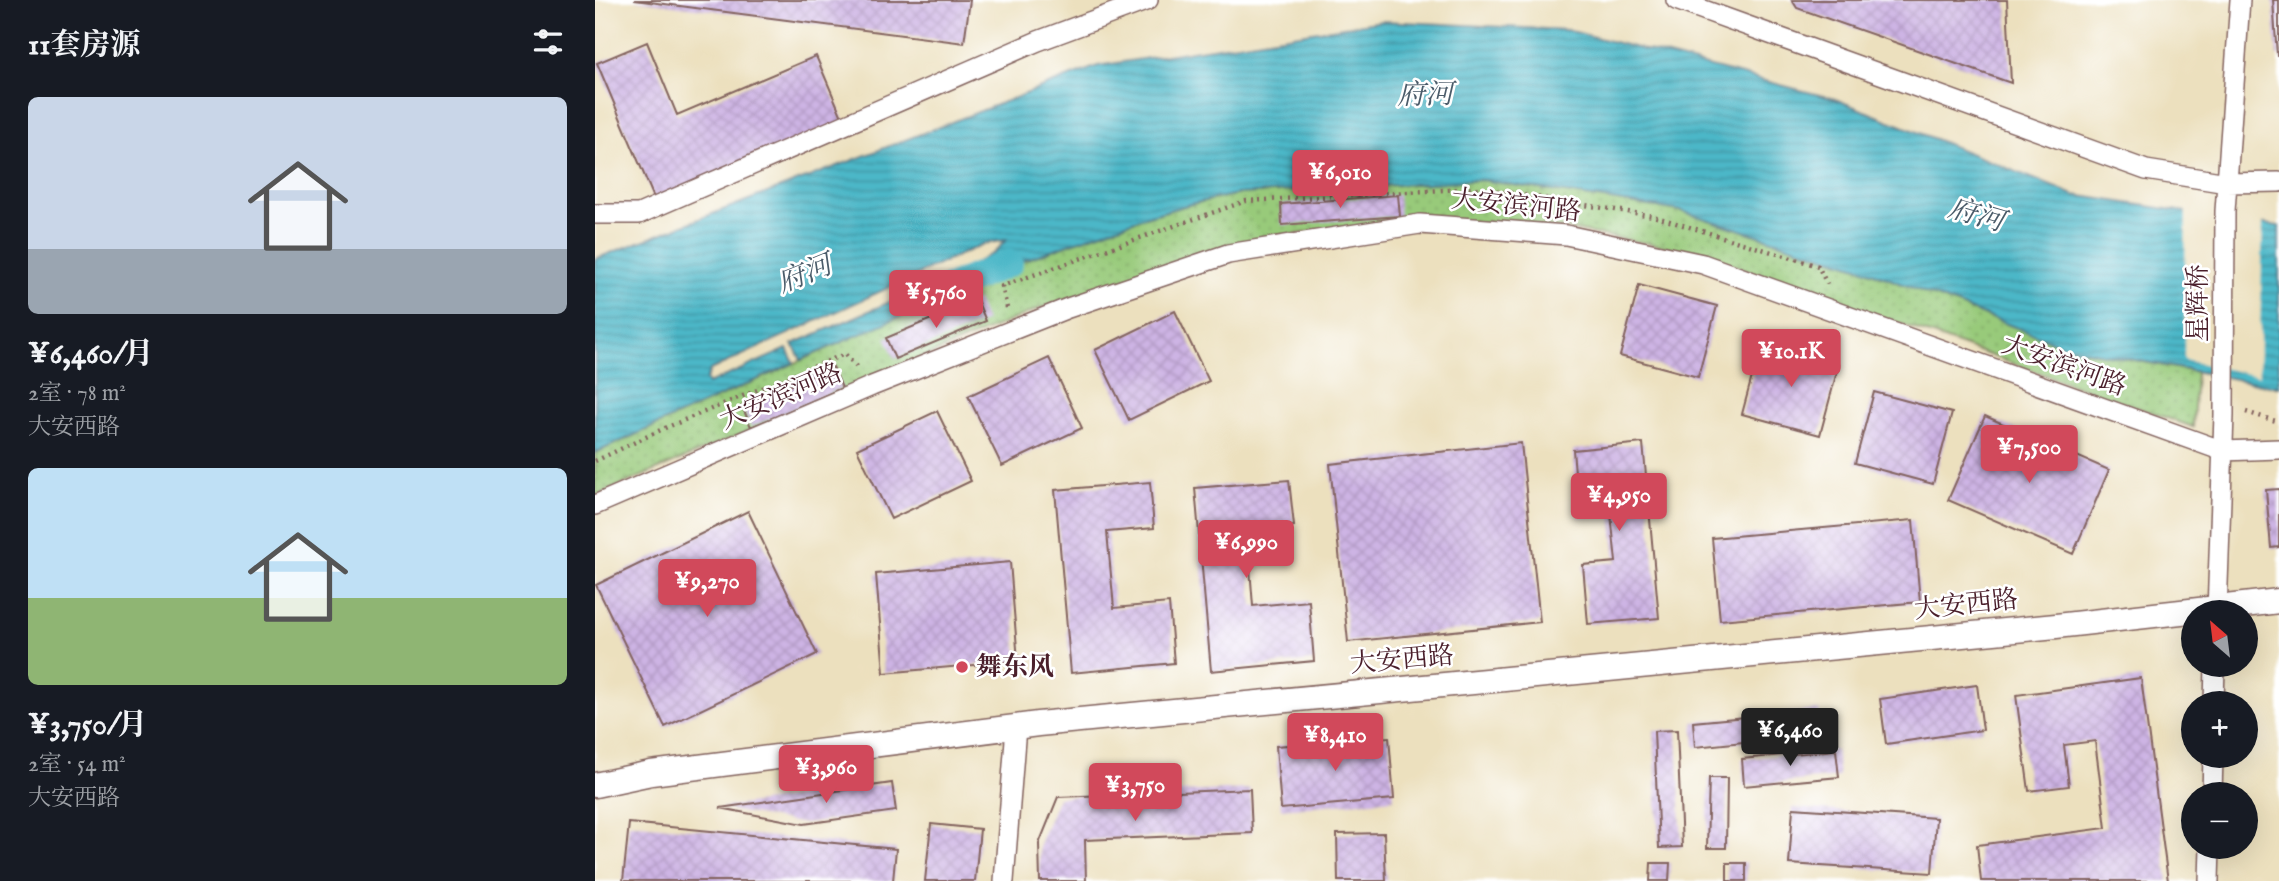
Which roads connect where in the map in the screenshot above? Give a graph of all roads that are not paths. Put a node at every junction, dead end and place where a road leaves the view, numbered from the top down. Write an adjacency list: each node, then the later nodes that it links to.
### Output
1 (1148, 0): 6 (street)
2 (1676, 0): 5 (street)
3 (2240, 0): 5 (street, 星辉桥)
4 (2279, 182): 5 (street)
5 (2227, 183): 8 (street, 星辉桥)
6 (595, 214)
7 (2279, 449): 8 (street, 大安滨河路)
8 (2223, 451): 9 (street, 大安滨河路); 10 (street, 星辉桥)
9 (595, 505)
10 (2217, 600)
11 (2279, 601): 12 (street, 大安西路)
12 (2258, 604)
13 (2181, 614): 14 (street, 大安西路)
14 (1016, 727): 15 (street, 大安西路); 17 (street)
15 (595, 785)
16 (2210, 859): 18 (street)
17 (1004, 881)
18 (2209, 881)

